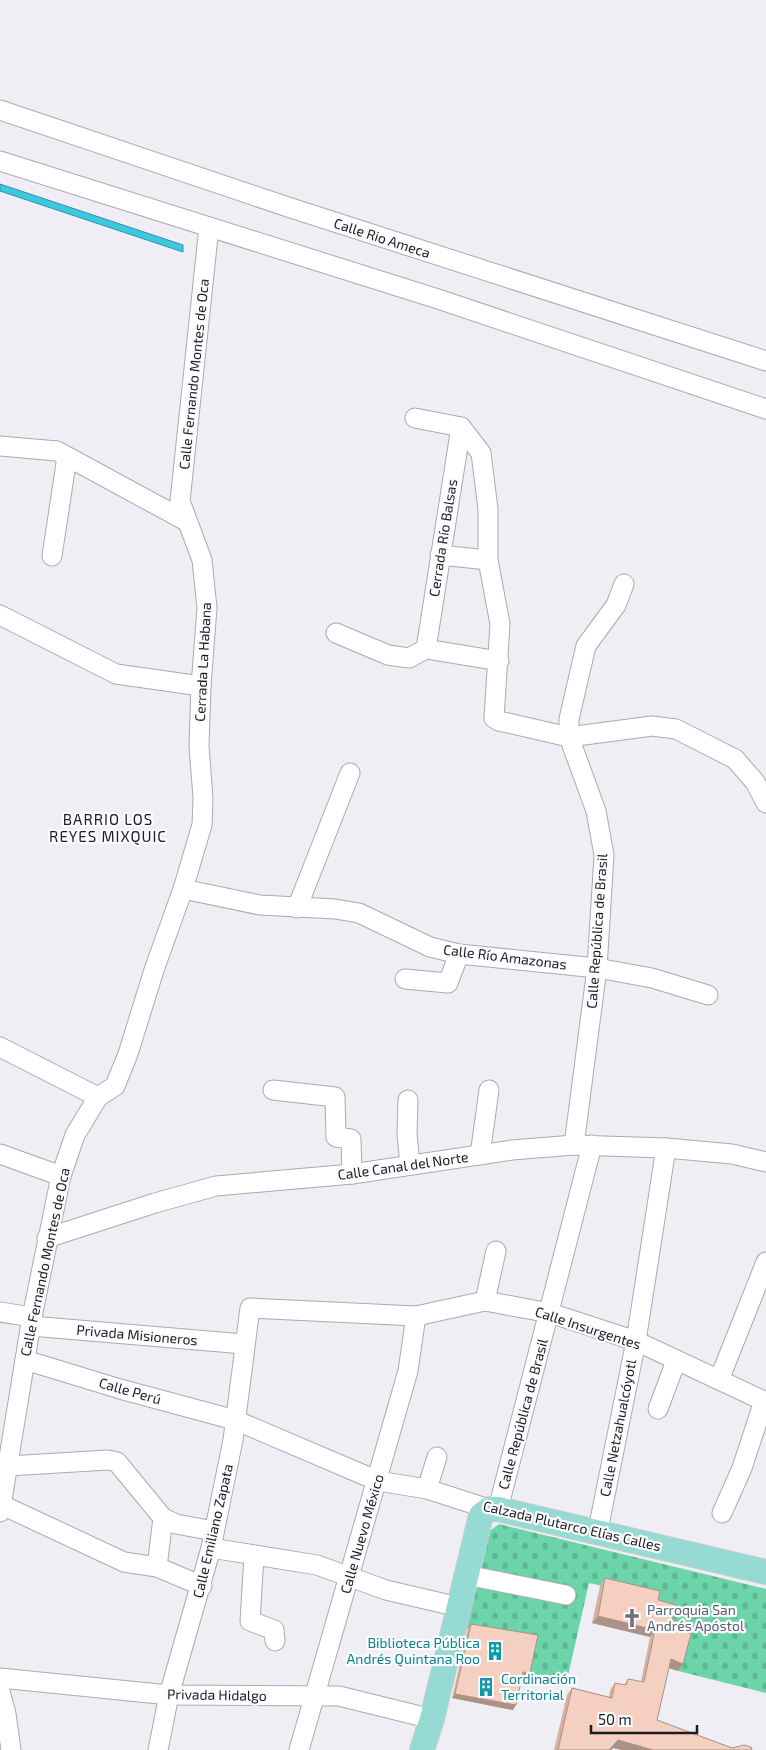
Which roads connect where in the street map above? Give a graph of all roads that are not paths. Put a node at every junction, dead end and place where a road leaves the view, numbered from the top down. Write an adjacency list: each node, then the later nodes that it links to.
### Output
1 (0, 110): 4 (street, Calle Rio Ameca)
2 (0, 161): 3 (street)
3 (209, 228): 5 (street); 10 (street, Calle Fernando Montes de Oca)
4 (766, 361)
5 (766, 409)
6 (415, 418): 7 (street)
7 (460, 427): 11 (street, Cerrada Río Balsas); 13 (street)
8 (0, 446): 9 (street)
9 (67, 457): 10 (street); 12 (street)
10 (186, 521): 19 (street, Cerrada La Habana)
11 (440, 555): 13 (street); 17 (street, Cerrada Río Balsas)
12 (52, 556)
13 (488, 560): 18 (street)
14 (624, 584): 20 (street, Calle República de Brasil)
15 (0, 615): 19 (street)
16 (336, 633): 17 (street)
17 (426, 649): 18 (street)
18 (499, 661): 20 (street)
19 (201, 686): 23 (street, Cerrada La Habana)
20 (569, 737): 22 (street); 26 (street, Calle República de Brasil)
21 (350, 773): 24 (street)
22 (766, 804)
23 (183, 889): 24 (street, Calle Río Amazonas); 32 (street, Calle Fernando Montes de Oca)
24 (297, 908): 25 (street, Calle Río Amazonas)
25 (458, 954): 26 (street, Calle Río Amazonas); 27 (street)
26 (597, 968): 28 (street, Calle Río Amazonas); 34 (street, Calle República de Brasil)
27 (405, 979)
28 (708, 995)
29 (0, 1047): 32 (street)
30 (273, 1090): 41 (street)
31 (489, 1090): 38 (street)
32 (98, 1097): 42 (street, Calle Fernando Montes de Oca)
33 (408, 1100): 40 (street)
34 (574, 1146): 35 (street, Calle Canal del Norte); 38 (street, Calle Canal del Norte)
35 (592, 1146): 36 (street, Calle Canal del Norte); 49 (street, Calle República de Brasil)
36 (666, 1148): 39 (street, Calle Canal del Norte); 52 (street, Calle Netzahualcóyotl)
37 (0, 1154): 42 (street)
38 (480, 1155): 40 (street, Calle Canal del Norte)
39 (766, 1162)
40 (410, 1165): 41 (street, Calle Canal del Norte)
41 (352, 1174): 43 (street, Calle Canal del Norte)
42 (61, 1176): 43 (street, Calle Fernando Montes de Oca)
43 (47, 1238): 51 (street, Calle Fernando Montes de Oca)
44 (496, 1251): 46 (street)
45 (766, 1262): 56 (street)
46 (485, 1301): 49 (street, Calle Insurgentes); 50 (street, Calle Insurgentes)
47 (250, 1308): 50 (street, Calle Insurgentes); 53 (street, Calle Emiliano Zapata)
48 (0, 1312): 51 (street, Privada Misioneros)
49 (550, 1313): 52 (street, Calle Insurgentes); 65 (street, Calle República de Brasil)
50 (416, 1316): 62 (street, Calle Nuevo México)
51 (31, 1321): 53 (street, Privada Misioneros); 54 (street, Calle Fernando Montes de Oca)
52 (636, 1341): 55 (street, Calle Insurgentes); 68 (street, Calle Netzahualcóyotl)
53 (244, 1344): 59 (street, Calle Emiliano Zapata)
54 (25, 1360): 59 (street, Calle Perú); 61 (street, Calle Fernando Montes de Oca)
55 (676, 1361): 56 (street, Calle Insurgentes); 58 (street)
56 (719, 1380): 57 (street, Calle Insurgentes)
57 (765, 1401): 66 (street)
58 (658, 1409)
59 (235, 1420): 62 (street, Calle Perú); 69 (street, Calle Emiliano Zapata)
60 (437, 1457): 63 (street)
61 (8, 1466): 64 (street, Calle Fernando Montes de Oca); 67 (street)
62 (378, 1481): 63 (street, Calzada Plutarco Elías Calles); 73 (street, Calle Nuevo México)
63 (427, 1489): 65 (street, Calzada Plutarco Elías Calles)
64 (1, 1507): 71 (street)
65 (493, 1509): 68 (main road, Calzada Plutarco Elías Calles); 74 (main road)
66 (722, 1513)
67 (162, 1518): 69 (street); 71 (street)
68 (598, 1530): 72 (main road, Calzada Plutarco Elías Calles)
69 (213, 1539): 70 (street); 75 (street, Calle Emiliano Zapata)
70 (254, 1556): 73 (street); 78 (street)
71 (157, 1567): 75 (street)
72 (766, 1572)
73 (350, 1575): 77 (street); 82 (street, Calle Nuevo México)
74 (466, 1575): 76 (street); 77 (main road)
75 (202, 1586): 81 (street, Calle Emiliano Zapata)
76 (566, 1595)
77 (458, 1607): 83 (main road)
78 (274, 1641)
79 (0, 1678): 81 (street, Privada Hidalgo)
80 (0, 1691): 84 (street)
81 (170, 1695): 82 (street, Privada Hidalgo); 85 (street, Calle Emiliano Zapata)
82 (314, 1696): 83 (street, Privada Hidalgo); 86 (street, Calle Nuevo México)
83 (432, 1719): 87 (main road)
84 (12, 1750)
85 (158, 1750)
86 (299, 1750)
87 (422, 1750)

